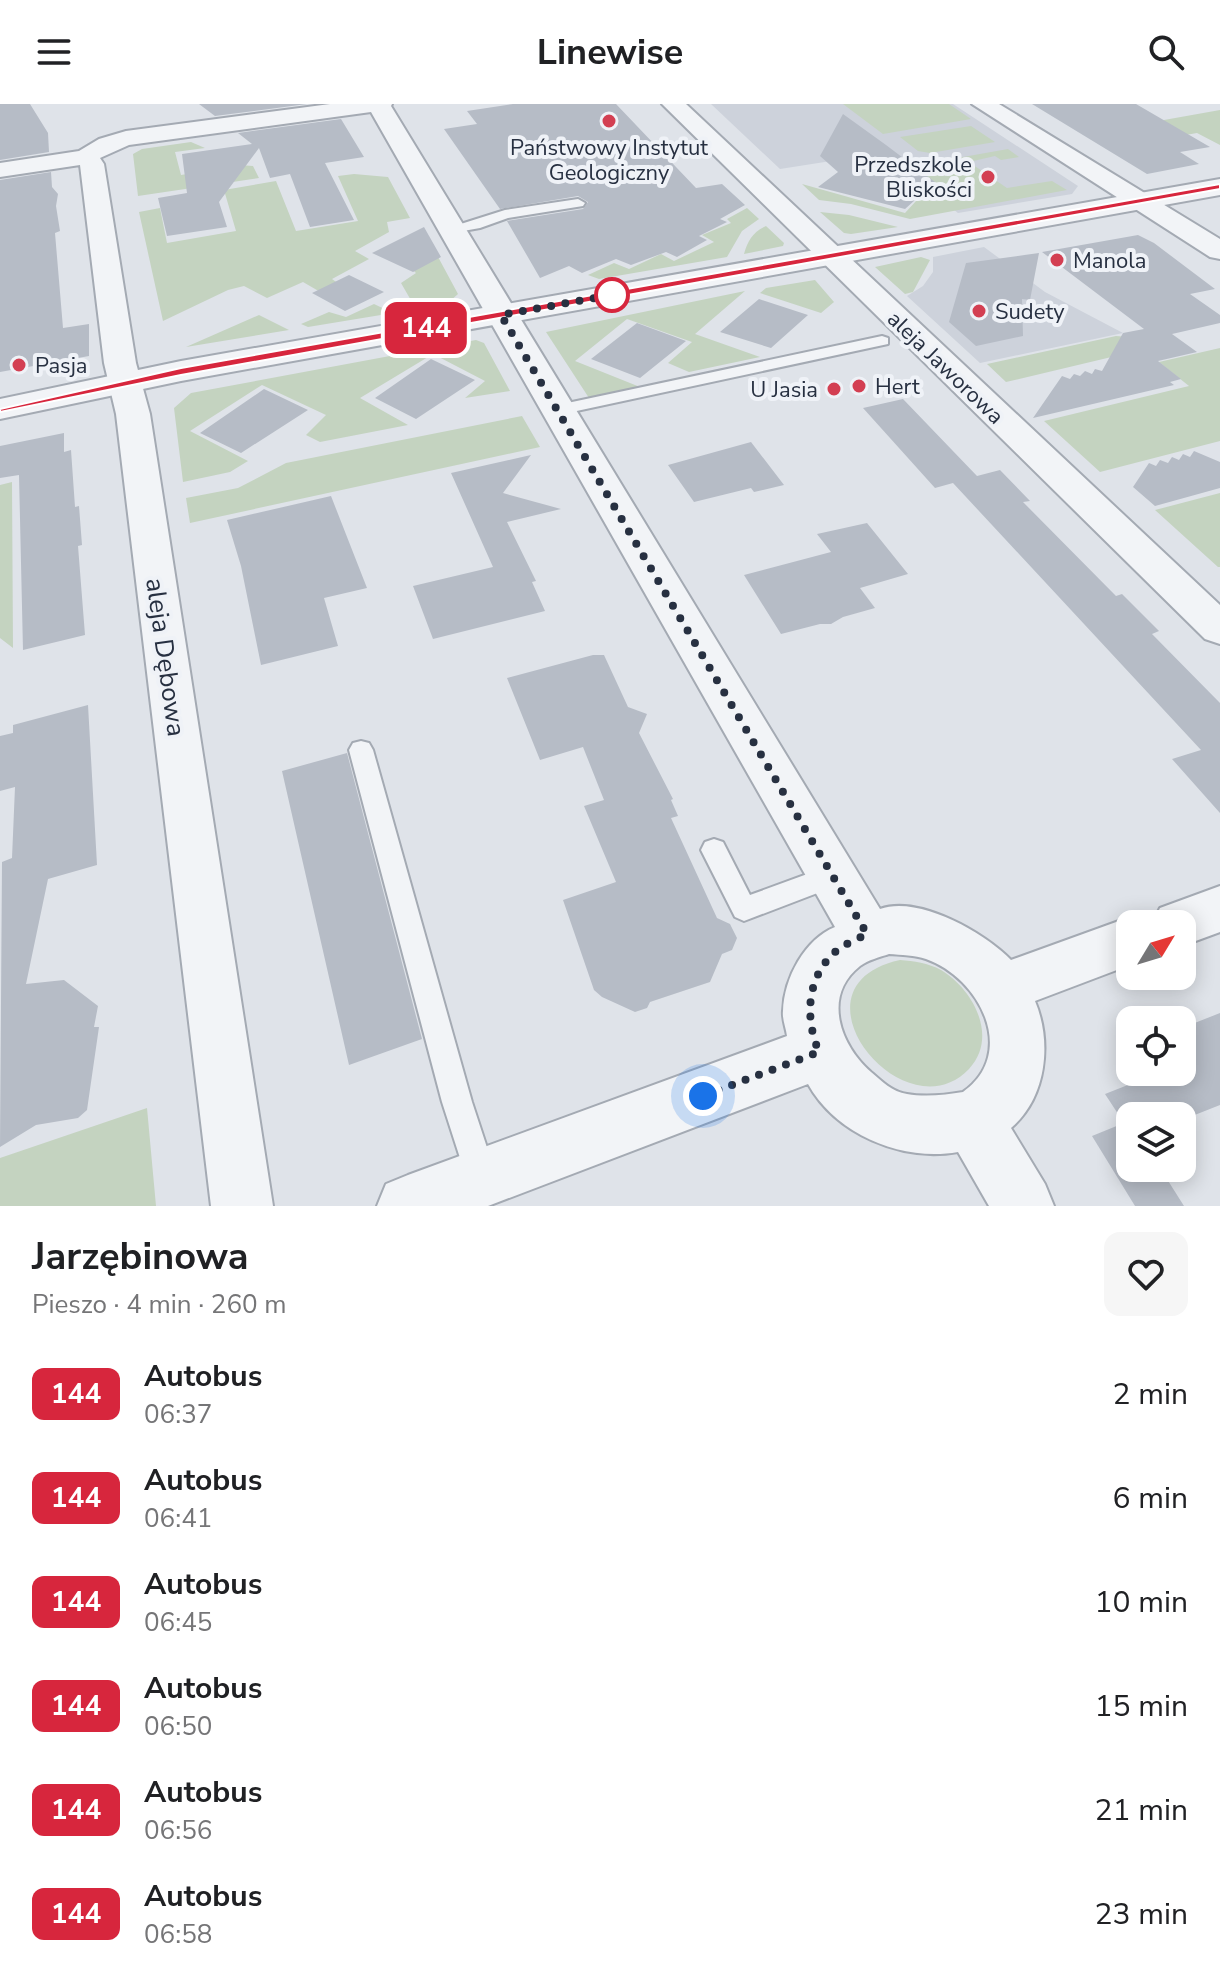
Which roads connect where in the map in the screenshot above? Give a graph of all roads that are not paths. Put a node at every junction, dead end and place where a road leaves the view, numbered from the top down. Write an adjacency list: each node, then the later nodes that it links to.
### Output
1 (379, 104): 4 (street); 9 (street)
2 (673, 104): 11 (street, aleja Jaworowa)
3 (983, 104): 7 (street)
4 (86, 157): 5 (street); 14 (street, aleja Dębowa)
5 (0, 170)
6 (1220, 187): 7 (street)
7 (1140, 201): 10 (street); 11 (street)
8 (578, 203): 9 (lane)
9 (452, 229): 12 (street)
10 (1220, 251)
11 (832, 256): 12 (street); 17 (street, aleja Jaworowa)
12 (501, 315): 14 (street); 16 (street)
13 (882, 341): 16 (lane)
14 (124, 384): 15 (street); 29 (street, aleja Dębowa)
15 (0, 409)
16 (558, 410): 20 (street)
17 (1220, 629)
18 (361, 750): 28 (lane)
19 (714, 850): 20 (lane)
20 (832, 876): 23 (street)
21 (1220, 909): 22 (street)
22 (1196, 918)
23 (867, 934): 25 (street); 26 (street)
24 (1116, 946): 25 (street)
25 (1000, 989): 27 (street)
26 (819, 1052): 27 (street); 28 (street)
27 (973, 1120): 31 (street)
28 (481, 1179): 30 (street)
29 (242, 1206)
30 (408, 1206)
31 (1023, 1206)

